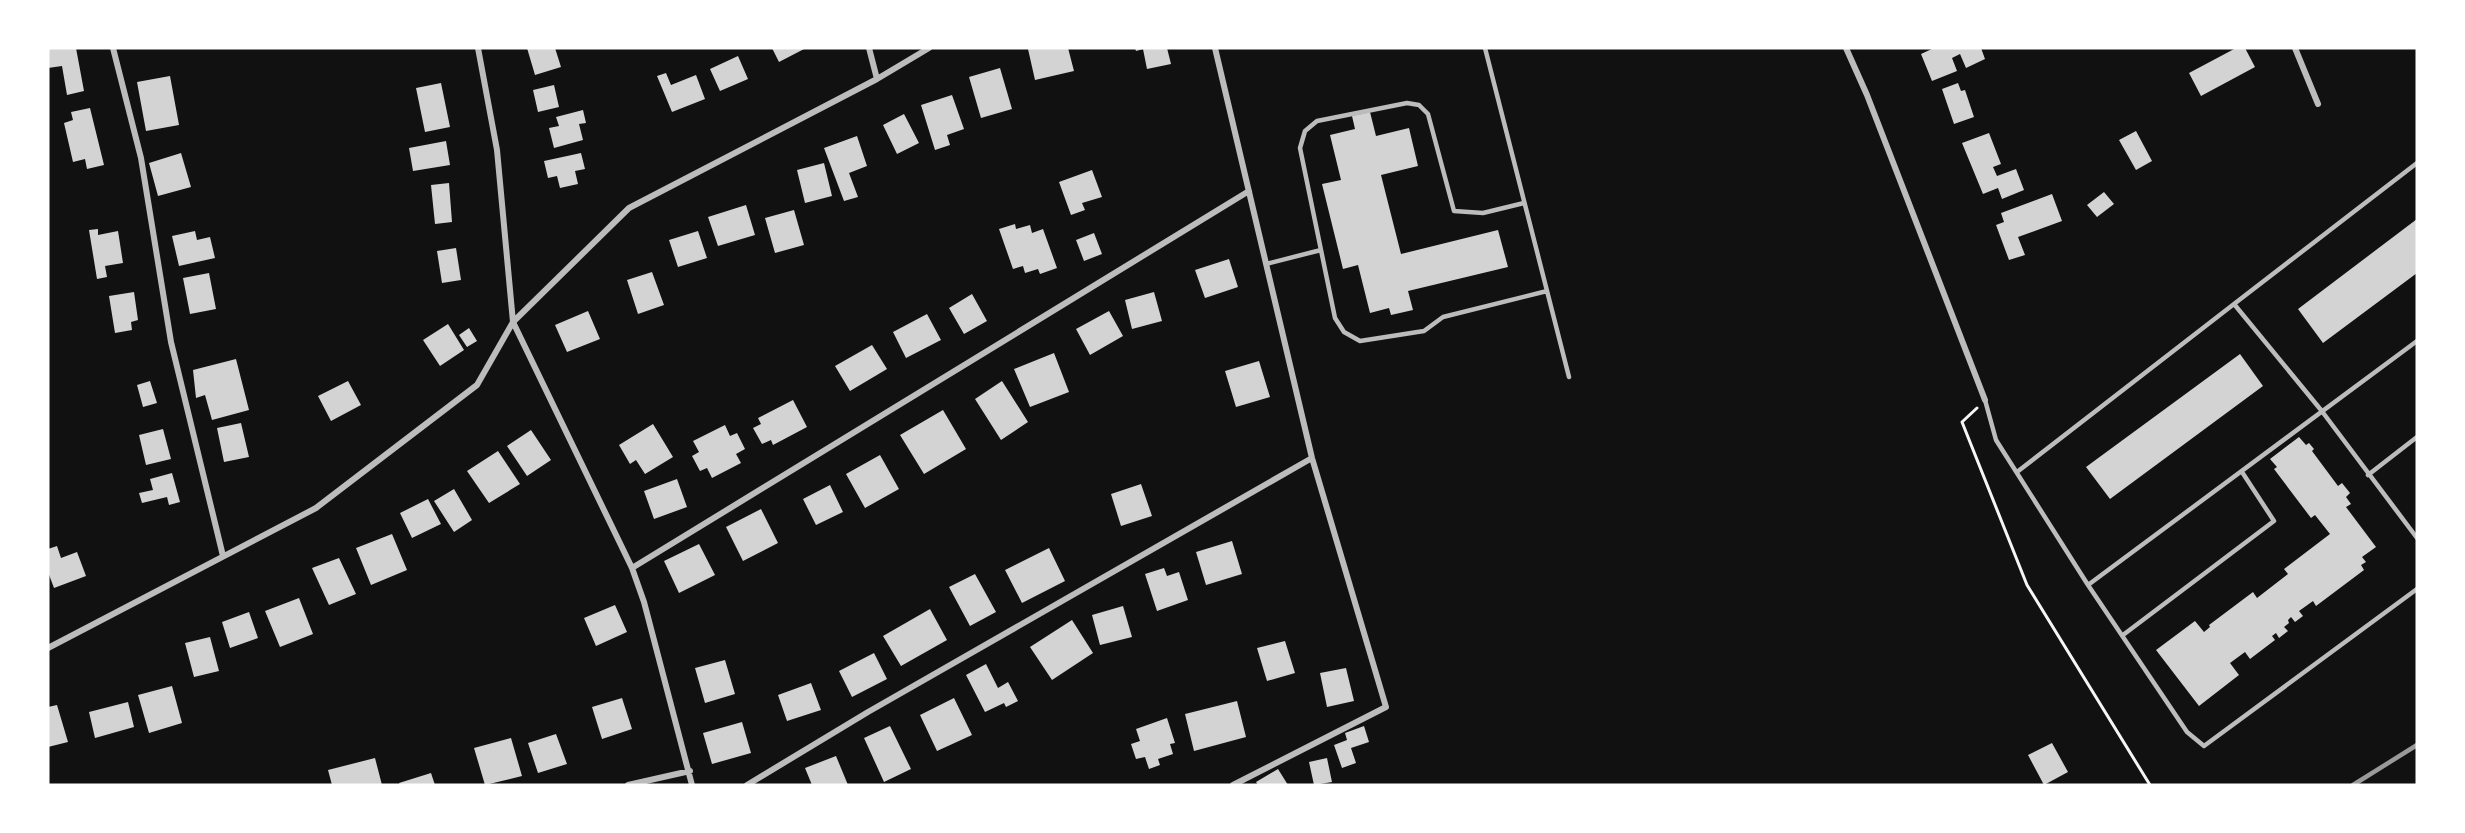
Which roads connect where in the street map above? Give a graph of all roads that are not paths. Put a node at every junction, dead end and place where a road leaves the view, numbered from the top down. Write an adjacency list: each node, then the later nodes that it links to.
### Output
1 (112, 48): 29 (street)
2 (478, 48): 18 (street)
3 (869, 48): 9 (street)
4 (929, 48): 9 (street)
5 (1215, 48): 12 (street)
6 (1485, 48): 13 (lane)
7 (1846, 48): 21 (street)
8 (2295, 48): 10 (street)
9 (877, 79): 18 (street)
10 (2318, 104)
11 (2417, 163): 17 (lane)
12 (1249, 191): 15 (street); 30 (street)
13 (1524, 202): 14 (lane); 16 (lane)
14 (1321, 250): 15 (lane); 16 (lane)
15 (1266, 264): 24 (street)
16 (1547, 291): 20 (lane)
17 (2234, 304): 22 (lane); 25 (lane)
18 (513, 322): 29 (street); 30 (street)
19 (2417, 341): 22 (lane)
20 (1569, 377)
21 (1985, 400): 25 (lane)
22 (2321, 410): 26 (lane); 27 (lane)
23 (2417, 437): 27 (lane)
24 (1312, 458): 38 (street); 39 (street)
25 (2017, 472): 31 (lane)
26 (2242, 472): 31 (lane); 33 (lane)
27 (2368, 475): 28 (lane)
28 (2417, 537)
29 (223, 556): 34 (street)
30 (632, 568): 35 (street)
31 (2088, 585): 33 (lane)
32 (2417, 589): 33 (lane)
33 (2123, 635)
34 (48, 648)
35 (690, 771): 36 (street); 37 (street)
36 (628, 785)
37 (692, 785)
38 (747, 785)
39 (1233, 785)

